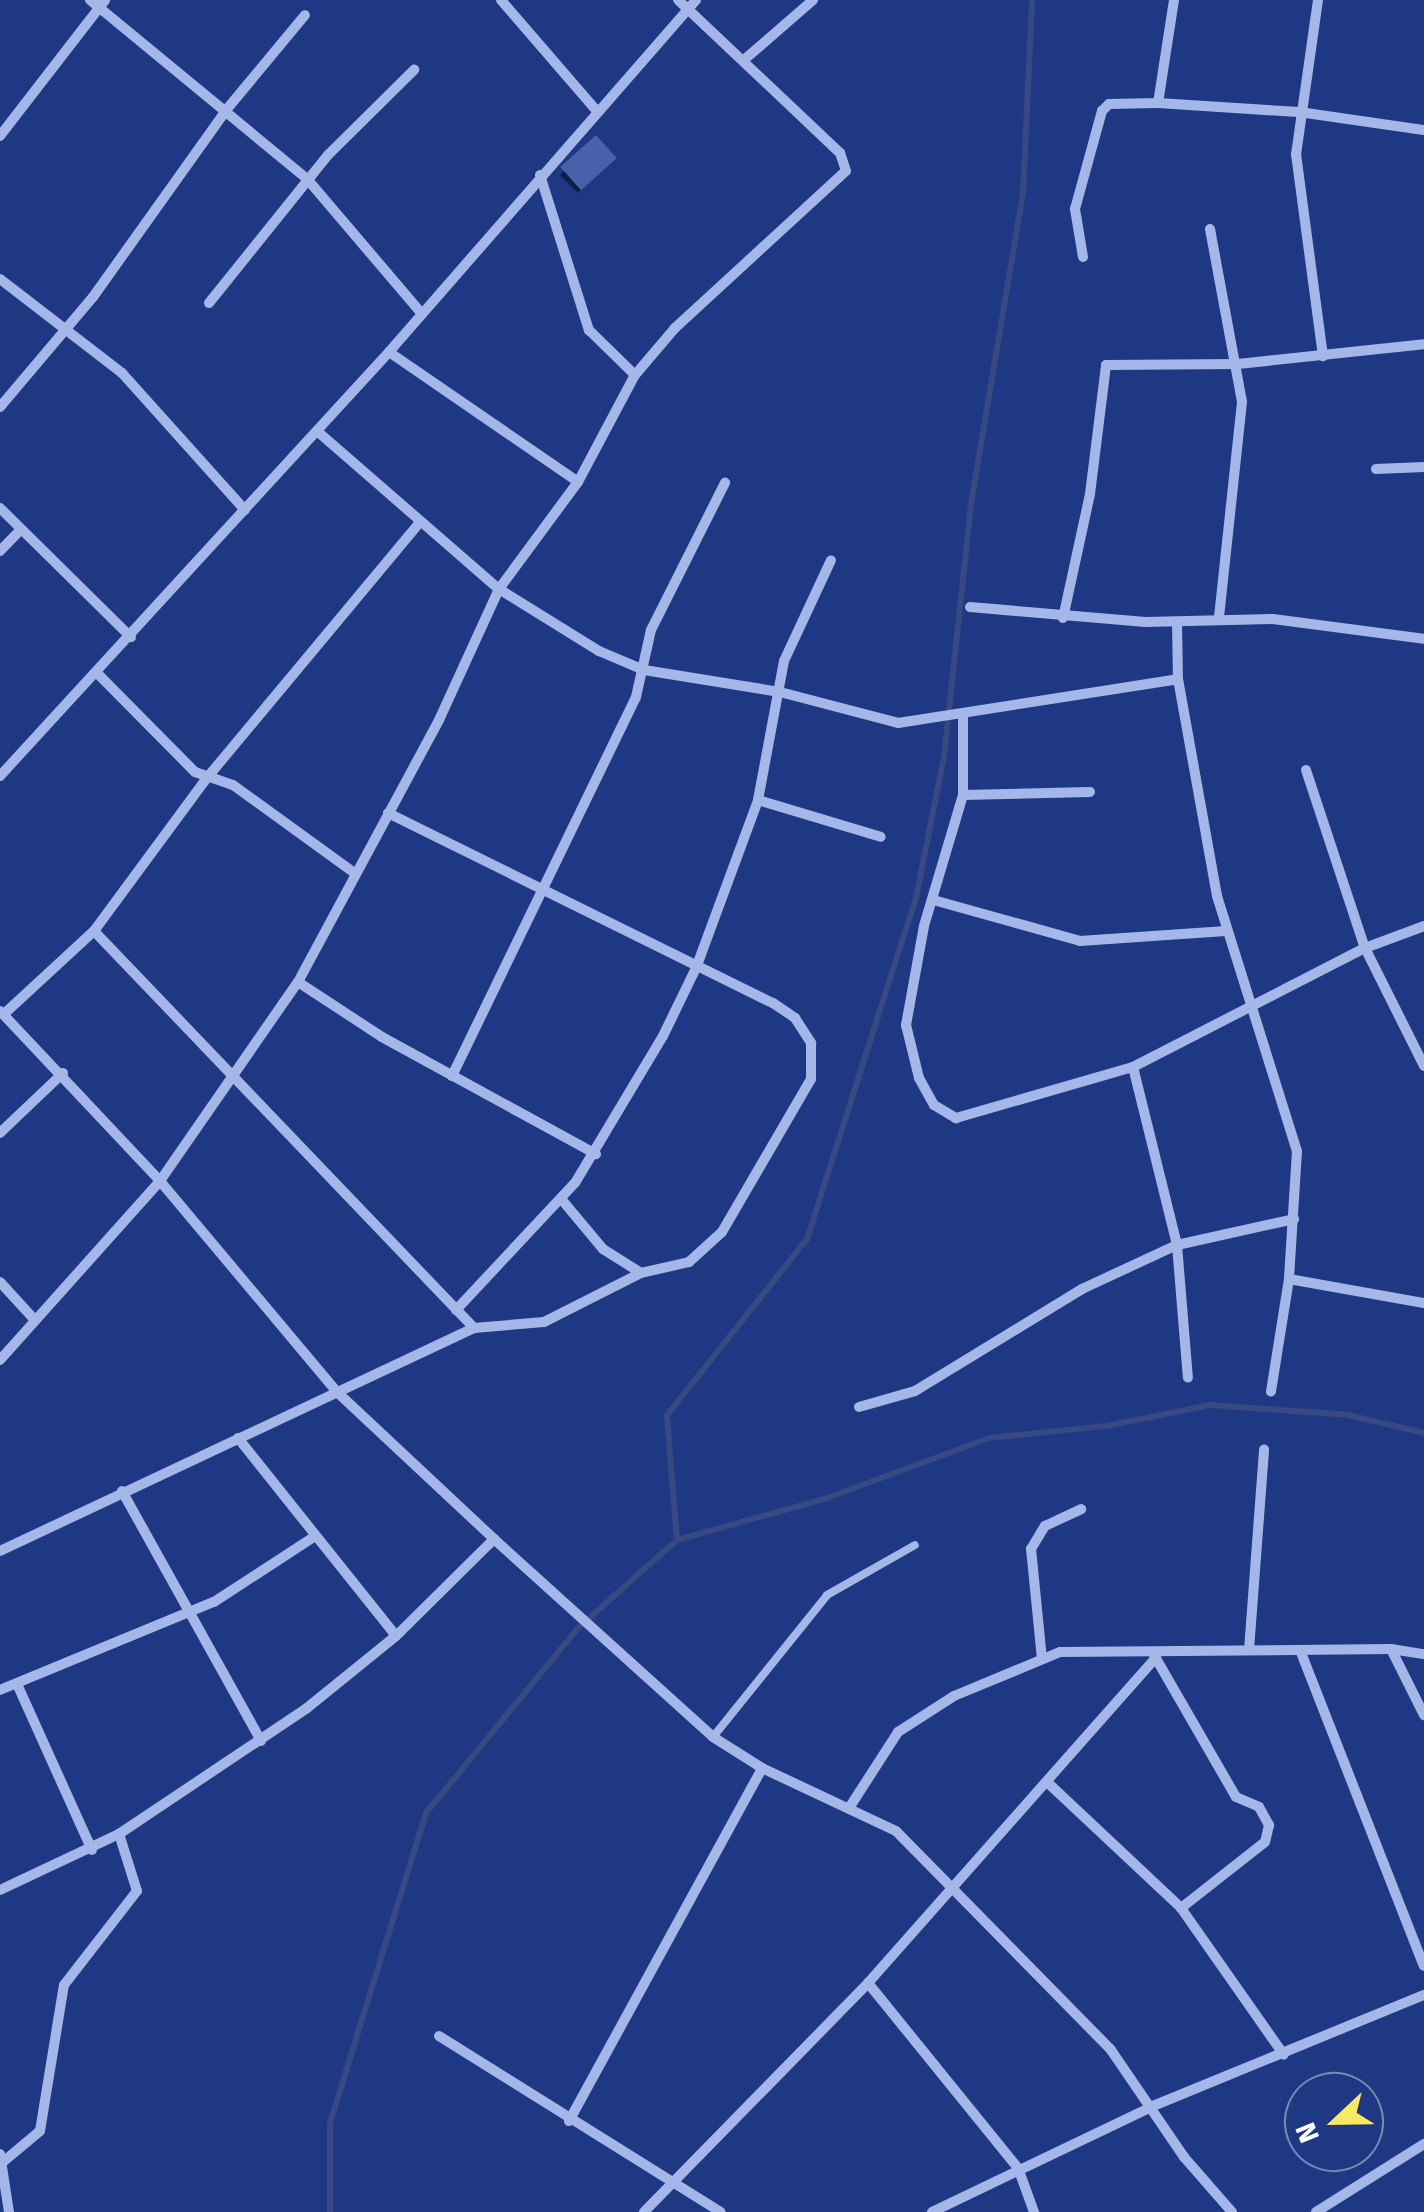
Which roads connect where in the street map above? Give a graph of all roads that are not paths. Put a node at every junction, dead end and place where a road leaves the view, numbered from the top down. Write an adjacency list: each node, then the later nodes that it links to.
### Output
1 (501, 0): 14 (street)
2 (678, 0): 8 (street)
3 (696, 0): 8 (street)
4 (814, 0): 10 (street)
5 (1174, 0): 12 (street)
6 (1318, 0): 15 (street)
7 (98, 2): 13 (street); 17 (street)
8 (687, 10): 10 (street); 14 (street)
9 (305, 15): 13 (street)
10 (745, 60): 30 (street)
11 (414, 70): 19 (street)
12 (1158, 103): 15 (street); 21 (street)
13 (227, 109): 19 (street); 25 (street)
14 (596, 110): 18 (street)
15 (1299, 112): 16 (street); 28 (street)
16 (1424, 130)
17 (0, 136)
18 (540, 175): 24 (street); 30 (street)
19 (308, 180): 23 (street); 24 (street)
20 (1210, 229): 29 (street)
21 (1083, 257)
22 (0, 279): 25 (street)
23 (208, 302)
24 (421, 313): 27 (street)
25 (69, 327): 31 (street); 38 (street)
26 (1424, 344): 28 (street)
27 (388, 352): 32 (street); 35 (street)
28 (1324, 356): 29 (street)
29 (1238, 364): 45 (street); 46 (street)
30 (635, 374): 35 (street)
31 (0, 406)
32 (316, 431): 38 (street); 39 (street)
33 (1424, 467): 34 (street)
34 (1376, 469)
35 (578, 482): 43 (street)
36 (725, 483): 50 (street)
37 (0, 508): 40 (street)
38 (245, 510): 48 (street)
39 (420, 522): 43 (street); 57 (street)
40 (21, 529): 41 (street); 48 (street)
41 (0, 552)
42 (830, 560): 53 (street)
43 (499, 589): 50 (street); 61 (street)
44 (970, 607): 46 (street)
45 (1219, 616): 47 (street); 49 (street)
46 (1063, 618): 47 (street)
47 (1177, 623): 52 (street)
48 (131, 637): 51 (street)
49 (1424, 638)
50 (644, 670): 53 (street); 64 (street)
51 (96, 672): 56 (street); 57 (street)
52 (1178, 679): 54 (street); 67 (street)
53 (780, 692): 54 (street); 60 (street)
54 (960, 717): 59 (street)
55 (1306, 770): 69 (street)
56 (0, 776)
57 (206, 779): 63 (street); 68 (street)
58 (1090, 792): 59 (street)
59 (963, 795): 65 (street)
60 (758, 800): 62 (street); 70 (street)
61 (388, 813): 63 (street); 64 (street)
62 (881, 837)
63 (352, 870): 71 (street)
64 (540, 889): 70 (street); 78 (street)
65 (937, 901): 67 (street); 76 (street)
66 (1424, 926): 69 (street)
67 (1226, 930): 72 (street)
68 (94, 931): 73 (street); 79 (street)
69 (1365, 948): 72 (street); 74 (street)
70 (696, 968): 81 (street); 86 (street)
71 (298, 982): 78 (street); 79 (street)
72 (1250, 1011): 76 (street); 84 (street)
73 (2, 1013): 77 (street)
74 (1421, 1046): 75 (street)
75 (1424, 1066)
76 (1132, 1067): 85 (street)
77 (63, 1073): 80 (street); 82 (street)
78 (452, 1076): 81 (street)
79 (234, 1078): 82 (street); 90 (street)
80 (0, 1132)
81 (596, 1154): 83 (street)
82 (160, 1182): 91 (street); 95 (street)
83 (562, 1200): 86 (street); 90 (street)
84 (1294, 1220): 85 (street); 87 (street)
85 (1177, 1245): 94 (street); 97 (street)
86 (641, 1272): 92 (street)
87 (1290, 1279): 89 (street); 96 (street)
88 (0, 1282): 91 (street)
89 (1424, 1303)
90 (456, 1310): 92 (street)
91 (36, 1320): 93 (street)
92 (474, 1328): 95 (street)
93 (0, 1360)
94 (1188, 1378)
95 (337, 1392): 98 (street); 103 (street)
96 (1270, 1392)
97 (859, 1407)
98 (238, 1438): 100 (street); 102 (street)
99 (1264, 1450): 109 (street)
100 (122, 1492): 105 (street); 106 (street)
101 (1081, 1509): 113 (street)
102 (312, 1538): 106 (street); 107 (street)
103 (494, 1539): 107 (street); 117 (street)
104 (915, 1545): 117 (lane)
105 (0, 1550)
106 (189, 1612): 114 (street); 118 (street)
107 (396, 1636): 118 (street)
108 (1391, 1648): 110 (street); 112 (street); 116 (street)
109 (1250, 1650): 110 (street); 111 (street)
110 (1300, 1650): 127 (street)
111 (1153, 1653): 113 (street); 120 (street); 126 (street)
112 (1424, 1654)
113 (1042, 1659): 121 (street)
114 (17, 1684): 115 (street); 123 (street)
115 (0, 1690)
116 (1424, 1716)
117 (713, 1737): 119 (street)
118 (261, 1740): 122 (street)
119 (762, 1768): 121 (street); 133 (street)
120 (1047, 1782): 124 (street); 126 (street)
121 (850, 1804): 124 (street)
122 (120, 1834): 123 (street); 135 (street)
123 (92, 1850): 125 (street)
124 (954, 1888): 128 (street); 132 (street)
125 (0, 1890)
126 (1181, 1908): 131 (street)
127 (1424, 1966)
128 (868, 1982): 136 (street); 137 (street)
129 (1424, 1995): 131 (street)
130 (438, 2036): 133 (street)
131 (1284, 2055): 132 (street)
132 (1153, 2106): 136 (street); 143 (street)
133 (569, 2121): 137 (street)
134 (1424, 2144): 144 (street)
135 (1, 2158): 138 (street)
136 (1018, 2168): 141 (street); 142 (street)
137 (672, 2180): 139 (street); 140 (street)
138 (9, 2212)
139 (644, 2212)
140 (721, 2212)
141 (932, 2212)
142 (1034, 2212)
143 (1232, 2212)
144 (1316, 2212)

